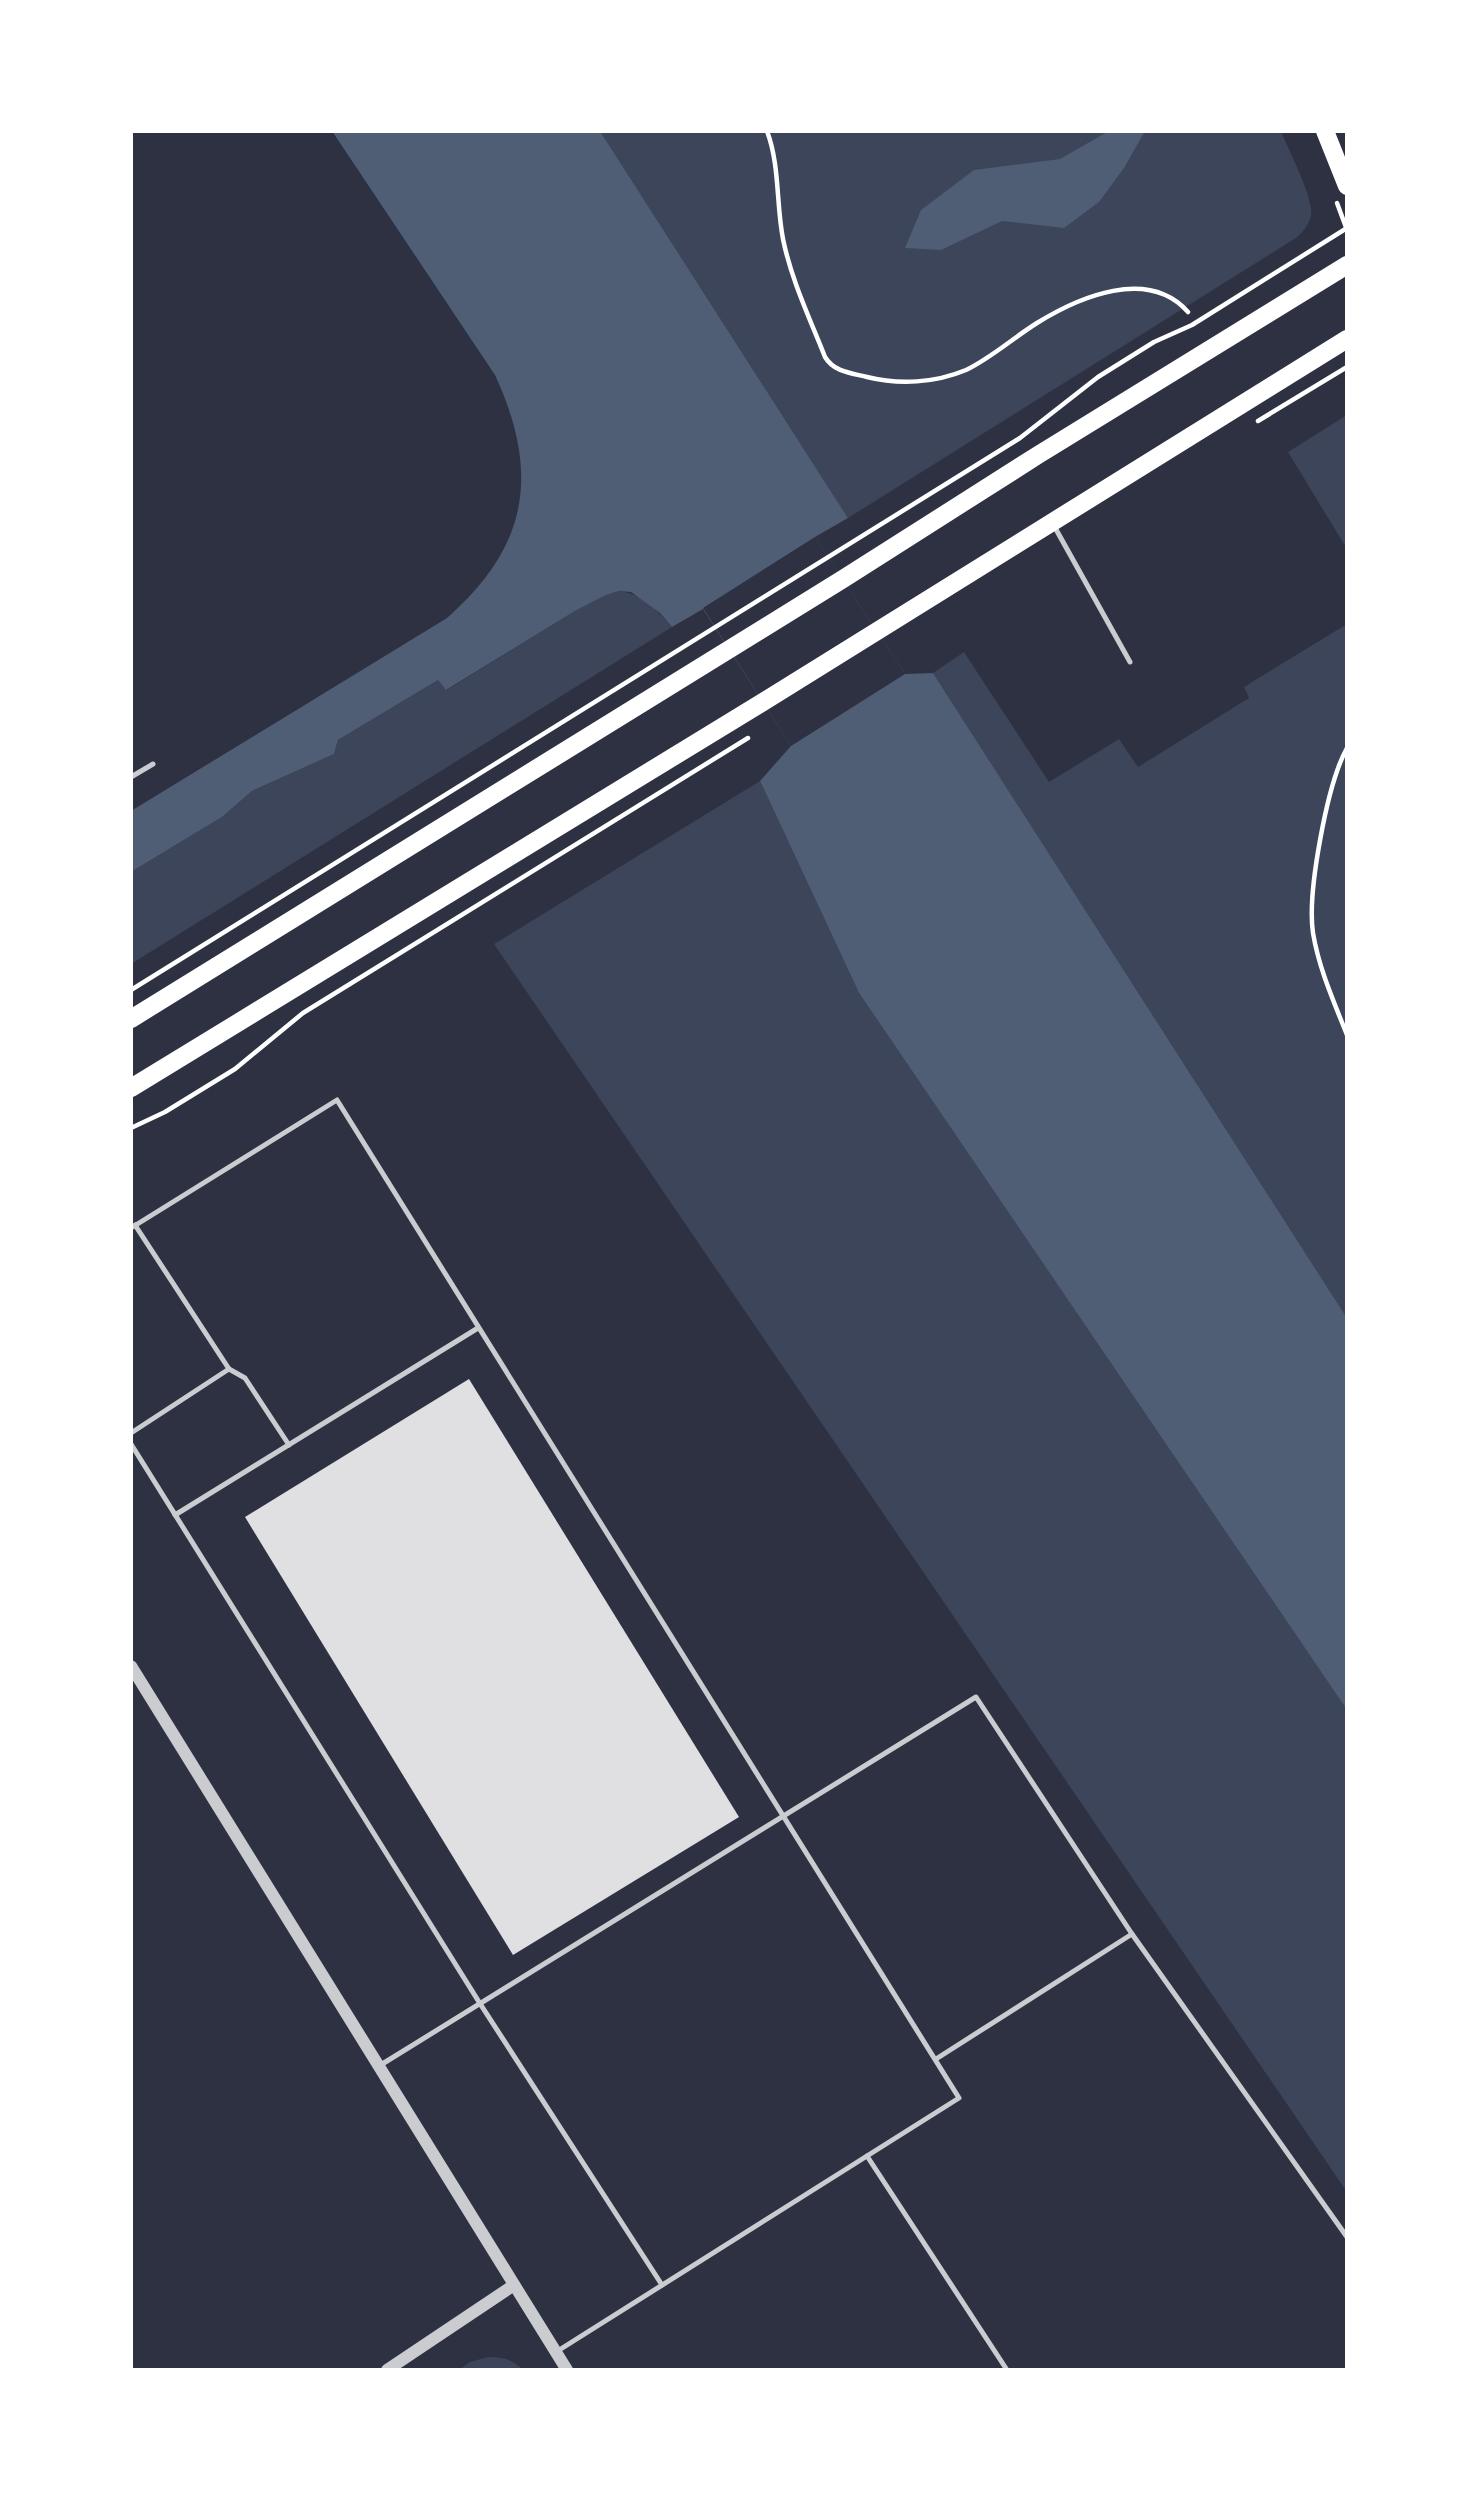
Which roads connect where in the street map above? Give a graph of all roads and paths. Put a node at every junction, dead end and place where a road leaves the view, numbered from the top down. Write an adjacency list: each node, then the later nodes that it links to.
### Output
1 (767, 131): 6 (path)
2 (1325, 131): 3 (main road)
3 (1347, 186)
4 (1347, 229): 14 (path)
5 (1347, 265): 15 (main road)
6 (1188, 312)
7 (1347, 339): 8 (main road)
8 (1052, 522): 9 (lane); 17 (main road)
9 (1129, 662)
10 (751, 736): 18 (path)
11 (1347, 748): 16 (path)
12 (153, 764): 13 (lane)
13 (131, 777)
14 (131, 990)
15 (131, 1018)
16 (1347, 1035)
17 (131, 1088)
18 (131, 1128)
19 (133, 1226): 20 (lane); 21 (lane)
20 (478, 1328): 24 (lane); 27 (lane)
21 (229, 1369): 22 (lane); 24 (lane)
22 (131, 1433)
23 (131, 1444): 25 (lane)
24 (289, 1445): 25 (lane)
25 (176, 1515): 29 (lane)
26 (131, 1666): 31 (street)
27 (782, 1815): 28 (lane); 29 (lane); 30 (lane)
28 (1132, 1934): 30 (lane); 33 (lane)
29 (479, 2002): 31 (lane); 35 (lane)
30 (936, 2059): 32 (lane)
31 (379, 2066): 34 (street)
32 (867, 2156): 35 (lane); 39 (lane)
33 (1347, 2237)
34 (514, 2285): 36 (street); 37 (street)
35 (662, 2285): 36 (lane)
36 (555, 2352): 38 (street)
37 (387, 2370)
38 (567, 2370)
39 (1007, 2370)

